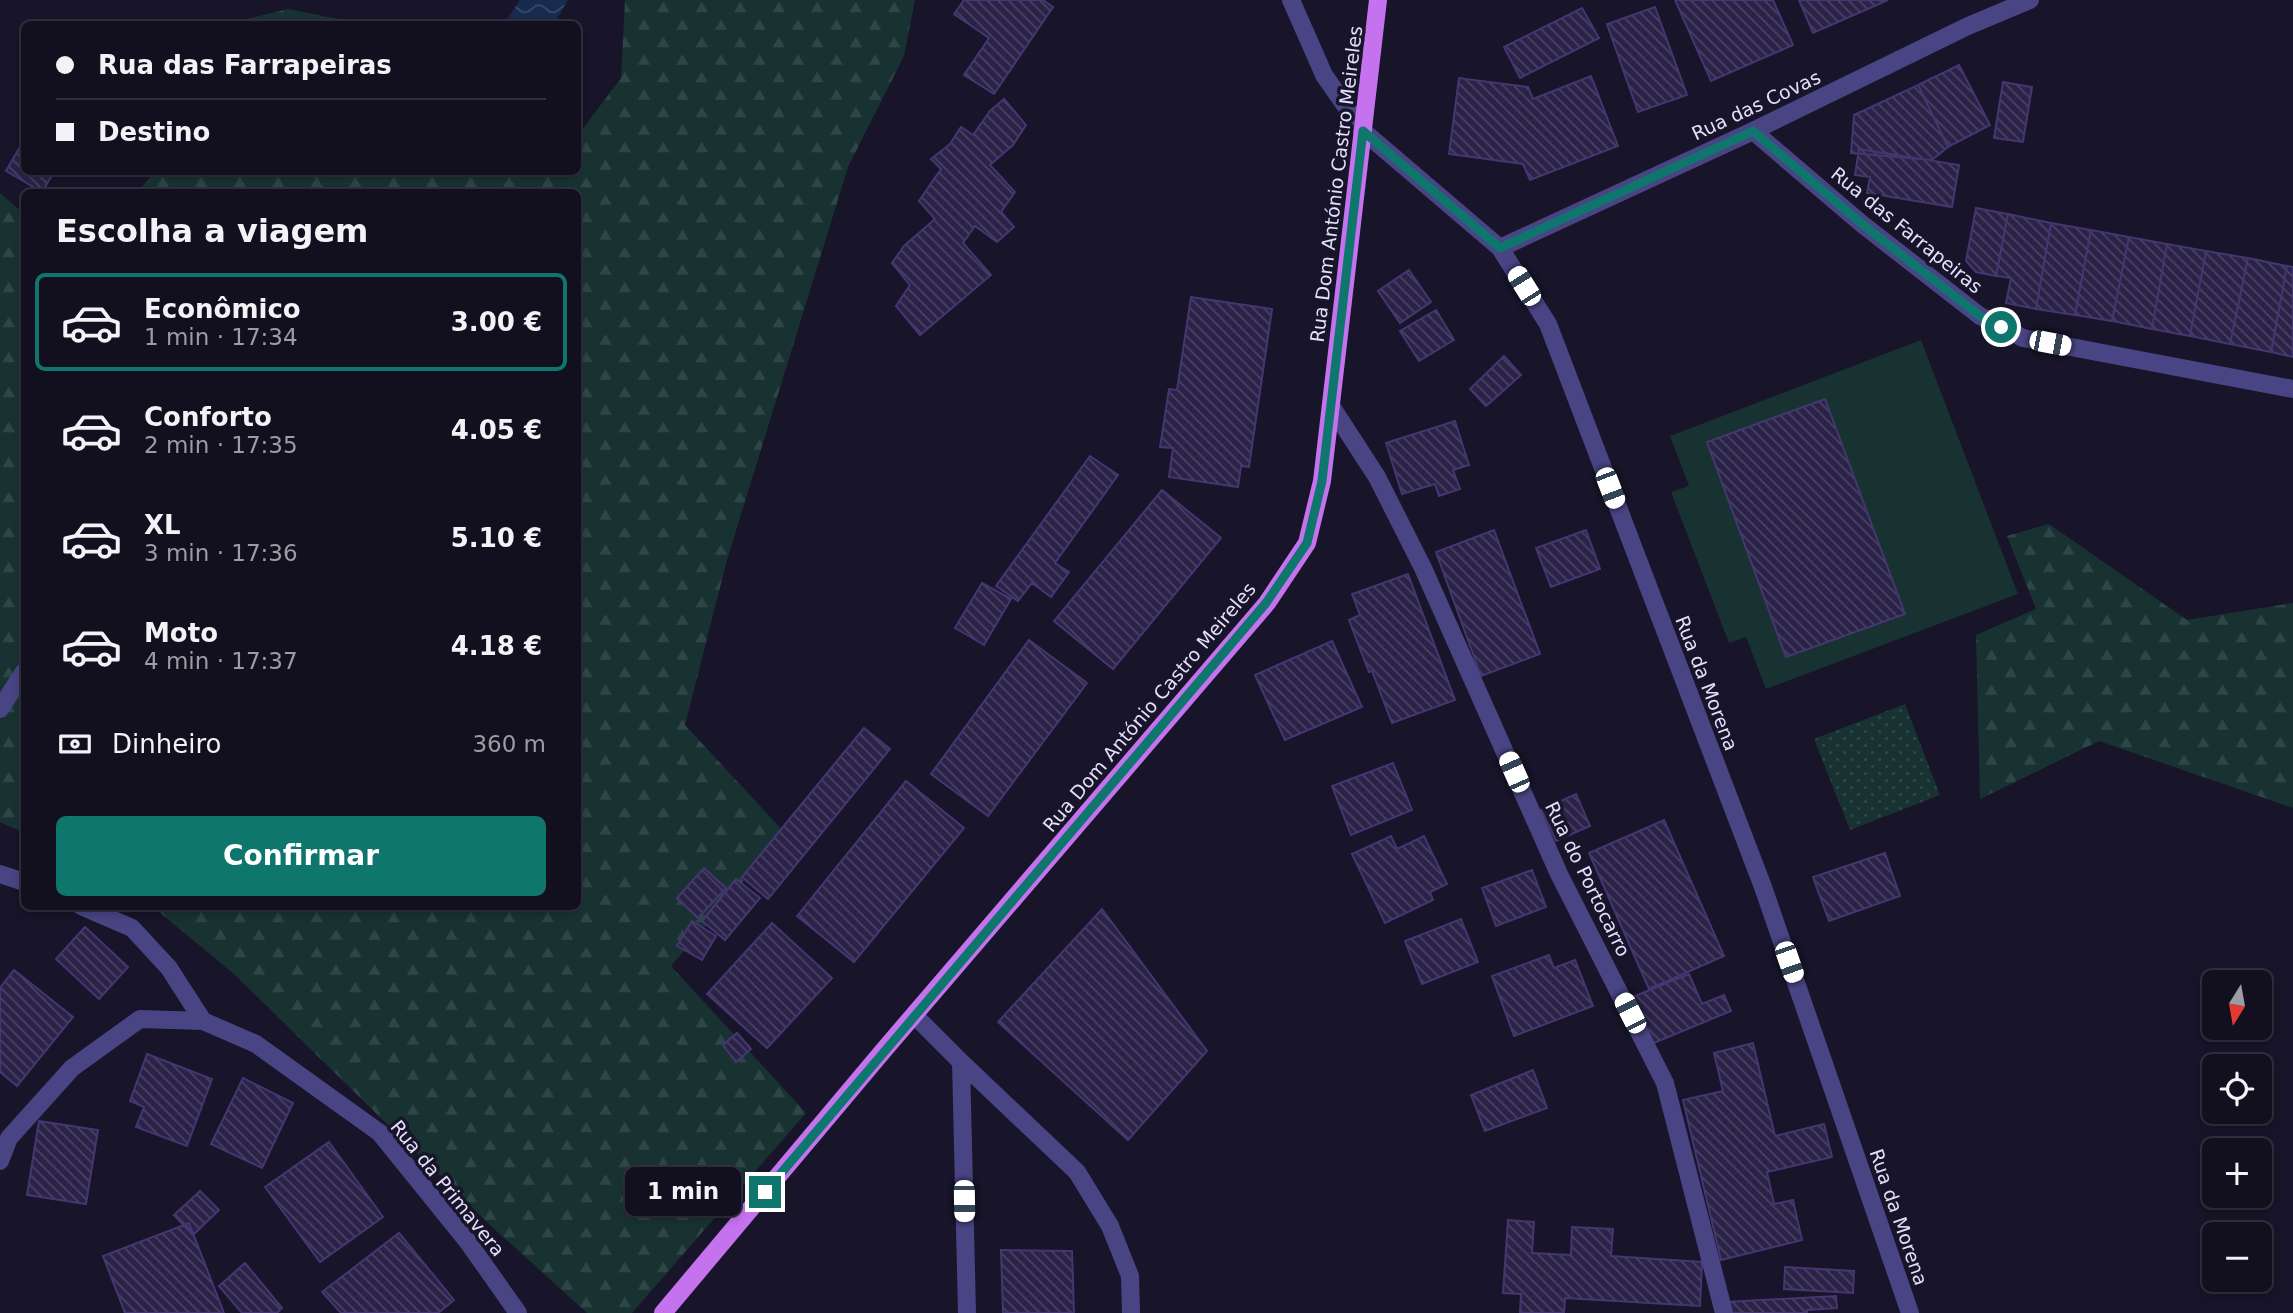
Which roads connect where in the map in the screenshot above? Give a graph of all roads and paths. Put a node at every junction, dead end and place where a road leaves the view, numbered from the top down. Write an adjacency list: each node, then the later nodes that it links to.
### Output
1 (1291, 0): 4 (street, Rua da Morena)
2 (1378, 0): 4 (main road, Rua Dom António Castro Meireles)
3 (2030, 0): 5 (street, Rua das Covas)
4 (1363, 131): 6 (street, Rua da Morena); 8 (main road, Rua Dom António Castro Meireles)
5 (1753, 131): 6 (street, Rua das Covas); 7 (street, Rua das Farrapeiras)
6 (1500, 248): 23 (street, Rua da Morena)
7 (2293, 390)
8 (1331, 406): 14 (main road, Rua Dom António Castro Meireles); 22 (street, Rua do Portocarro)
9 (21, 677): 10 (street)
10 (0, 709)
11 (0, 874): 12 (street)
12 (21, 882)
13 (90, 910): 15 (street)
14 (914, 1015): 16 (street); 19 (main road, Rua Dom António Castro Meireles)
15 (203, 1021): 17 (street, Rua da Primavera); 18 (street, Rua da Primavera)
16 (961, 1062): 20 (street); 21 (street)
17 (0, 1161)
18 (518, 1313)
19 (663, 1313)
20 (967, 1313)
21 (1131, 1313)
22 (1724, 1313)
23 (1910, 1313)

